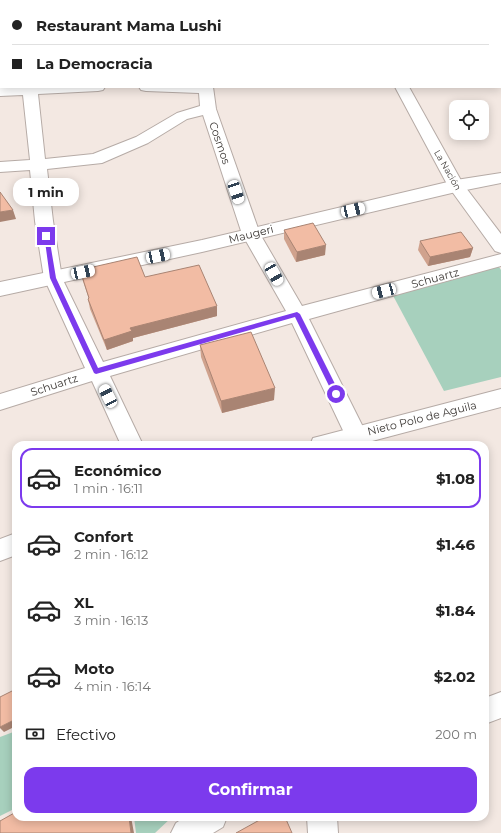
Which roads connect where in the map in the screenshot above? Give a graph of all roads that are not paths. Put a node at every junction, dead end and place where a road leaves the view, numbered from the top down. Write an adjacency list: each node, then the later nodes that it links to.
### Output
1 (75, 88): 4 (street)
2 (206, 88): 6 (street, Cosmos)
3 (403, 88): 10 (street, La Nación)
4 (30, 90): 5 (street); 7 (street)
5 (0, 92)
6 (208, 109): 7 (street); 11 (street, Cosmos)
7 (38, 165): 8 (street); 14 (street)
8 (0, 167)
9 (501, 178): 10 (street, Maugeri)
10 (456, 186): 11 (street, Maugeri); 12 (street, La Nación)
11 (250, 234): 14 (street, Maugeri); 16 (street, Cosmos)
12 (501, 247)
13 (501, 260): 16 (street, Schuartz)
14 (53, 278): 15 (street, Maugeri); 17 (street)
15 (0, 289)
16 (297, 314): 17 (street, Schuartz); 20 (street, Cosmos)
17 (96, 371): 19 (street, Schuartz); 21 (street)
18 (501, 398): 20 (street, Nieto Polo de Aguila)
19 (0, 402)
20 (356, 435): 22 (street, Nieto Polo de Aguila)
21 (130, 441)
22 (335, 441)
23 (12, 546): 24 (street)
24 (0, 550)
25 (501, 705): 26 (street)
26 (489, 710)
27 (206, 821): 29 (street)
28 (322, 821): 30 (street)
29 (186, 833)
30 (323, 833)

